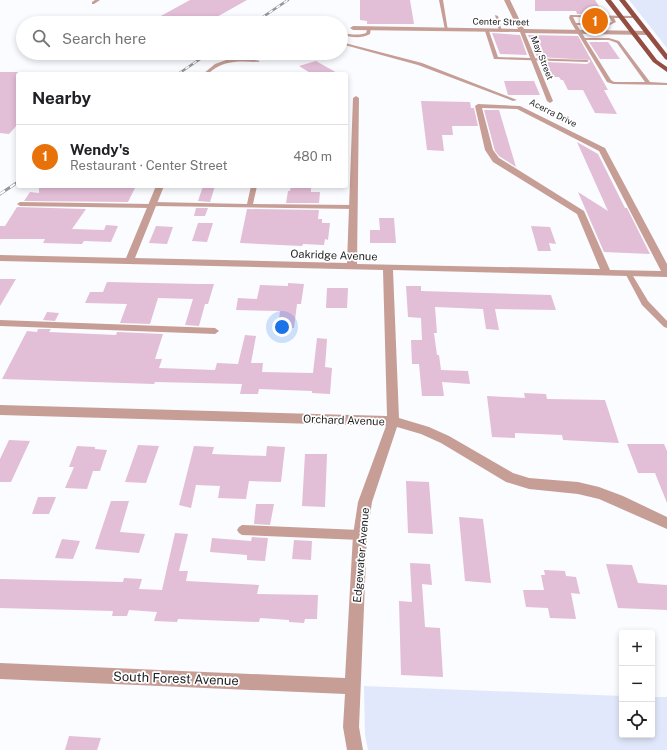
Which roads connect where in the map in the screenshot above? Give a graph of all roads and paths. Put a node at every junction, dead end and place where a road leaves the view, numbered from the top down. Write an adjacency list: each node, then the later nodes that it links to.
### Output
1 (98, 0): 6 (lane)
2 (440, 0): 14 (lane)
3 (507, 0): 17 (street, May Street)
4 (608, 0): 9 (main road)
5 (622, 0): 10 (main road)
6 (93, 3)
7 (496, 16): 16 (lane)
8 (611, 16): 9 (lane); 11 (lane); 11 (lane)
9 (621, 16): 10 (lane); 19 (main road)
10 (635, 17): 20 (main road)
11 (574, 24): 18 (lane)
12 (353, 28): 13 (street, Center Street)
13 (369, 28): 14 (street, Center Street); 21 (lane)
14 (447, 30): 15 (street, Center Street)
15 (487, 31): 16 (street, Center Street); 25 (lane)
16 (501, 31): 17 (street, Center Street)
17 (522, 31): 18 (street, Center Street); 25 (street, May Street)
18 (579, 32): 19 (street, Center Street); 22 (lane)
19 (633, 33): 20 (street, Center Street); 28 (main road)
20 (648, 33): 24 (main road)
21 (348, 35)
22 (584, 39): 30 (lane); 30 (lane)
23 (348, 45): 33 (lane)
24 (667, 58)
25 (533, 60): 27 (lane); 34 (street, May Street)
26 (258, 61): 29 (lane)
27 (587, 61)
28 (666, 67)
29 (207, 72)
30 (648, 83): 31 (lane)
31 (667, 84)
32 (356, 98): 40 (street)
33 (515, 100)
34 (550, 101)
35 (159, 188): 38 (street)
36 (254, 188): 39 (lane)
37 (20, 204): 38 (lane)
38 (152, 205): 39 (lane); 42 (street)
39 (250, 205): 40 (lane)
40 (354, 207): 43 (street)
41 (0, 258): 42 (street, Oakridge Avenue)
42 (129, 261): 43 (street, Oakridge Avenue)
43 (352, 267): 44 (street, Oakridge Avenue)
44 (388, 268): 45 (street, Oakridge Avenue); 52 (street, Edgewater Avenue)
45 (606, 272): 46 (street, Oakridge Avenue); 47 (street, Acerra Drive)
46 (628, 273): 47 (street, Oakridge Avenue); 49 (lane)
47 (667, 274)
48 (0, 323): 50 (lane)
49 (667, 325)
50 (215, 331)
51 (0, 410): 52 (street, Orchard Avenue)
52 (393, 421): 53 (street, Orchard Avenue); 55 (street, Edgewater Avenue)
53 (667, 523)
54 (242, 530): 55 (lane)
55 (360, 535): 57 (street, Edgewater Avenue)
56 (0, 671): 57 (street, South Forest Avenue)
57 (352, 686): 58 (street, Edgewater Avenue)
58 (355, 750)

